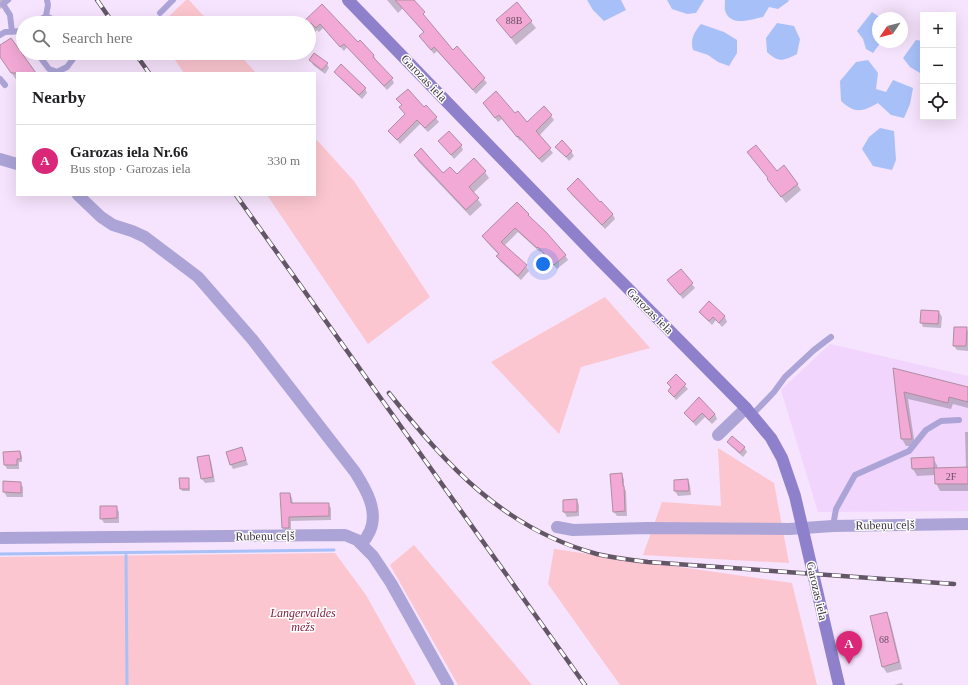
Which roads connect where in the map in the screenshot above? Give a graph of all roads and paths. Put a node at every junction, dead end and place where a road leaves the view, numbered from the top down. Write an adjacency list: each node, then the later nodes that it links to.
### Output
1 (8, 0): 7 (lane)
2 (47, 0): 6 (lane)
3 (173, 0): 5 (lane)
4 (348, 0): 20 (main road, Garozas iela)
5 (160, 13)
6 (46, 16)
7 (12, 32): 8 (lane); 9 (lane)
8 (16, 32)
9 (0, 35)
10 (42, 60): 12 (lane)
11 (72, 60): 13 (lane)
12 (57, 72)
13 (57, 72)
14 (0, 79): 15 (lane)
15 (5, 85)
16 (0, 159): 17 (street)
17 (16, 164)
18 (79, 196): 28 (street)
19 (831, 337): 20 (lane)
20 (749, 412): 22 (street); 26 (main road, Garozas iela)
21 (959, 420): 24 (lane)
22 (718, 435)
23 (968, 524): 24 (street, Rubeņu ceļš)
24 (833, 526): 26 (street, Rubeņu ceļš)
25 (557, 527): 26 (street, Rubeņu ceļš)
26 (803, 529): 30 (main road, Garozas iela)
27 (0, 538): 28 (street, Rubeņu ceļš)
28 (362, 544): 29 (street, Rubeņu ceļš)
29 (448, 685)
30 (839, 685)

